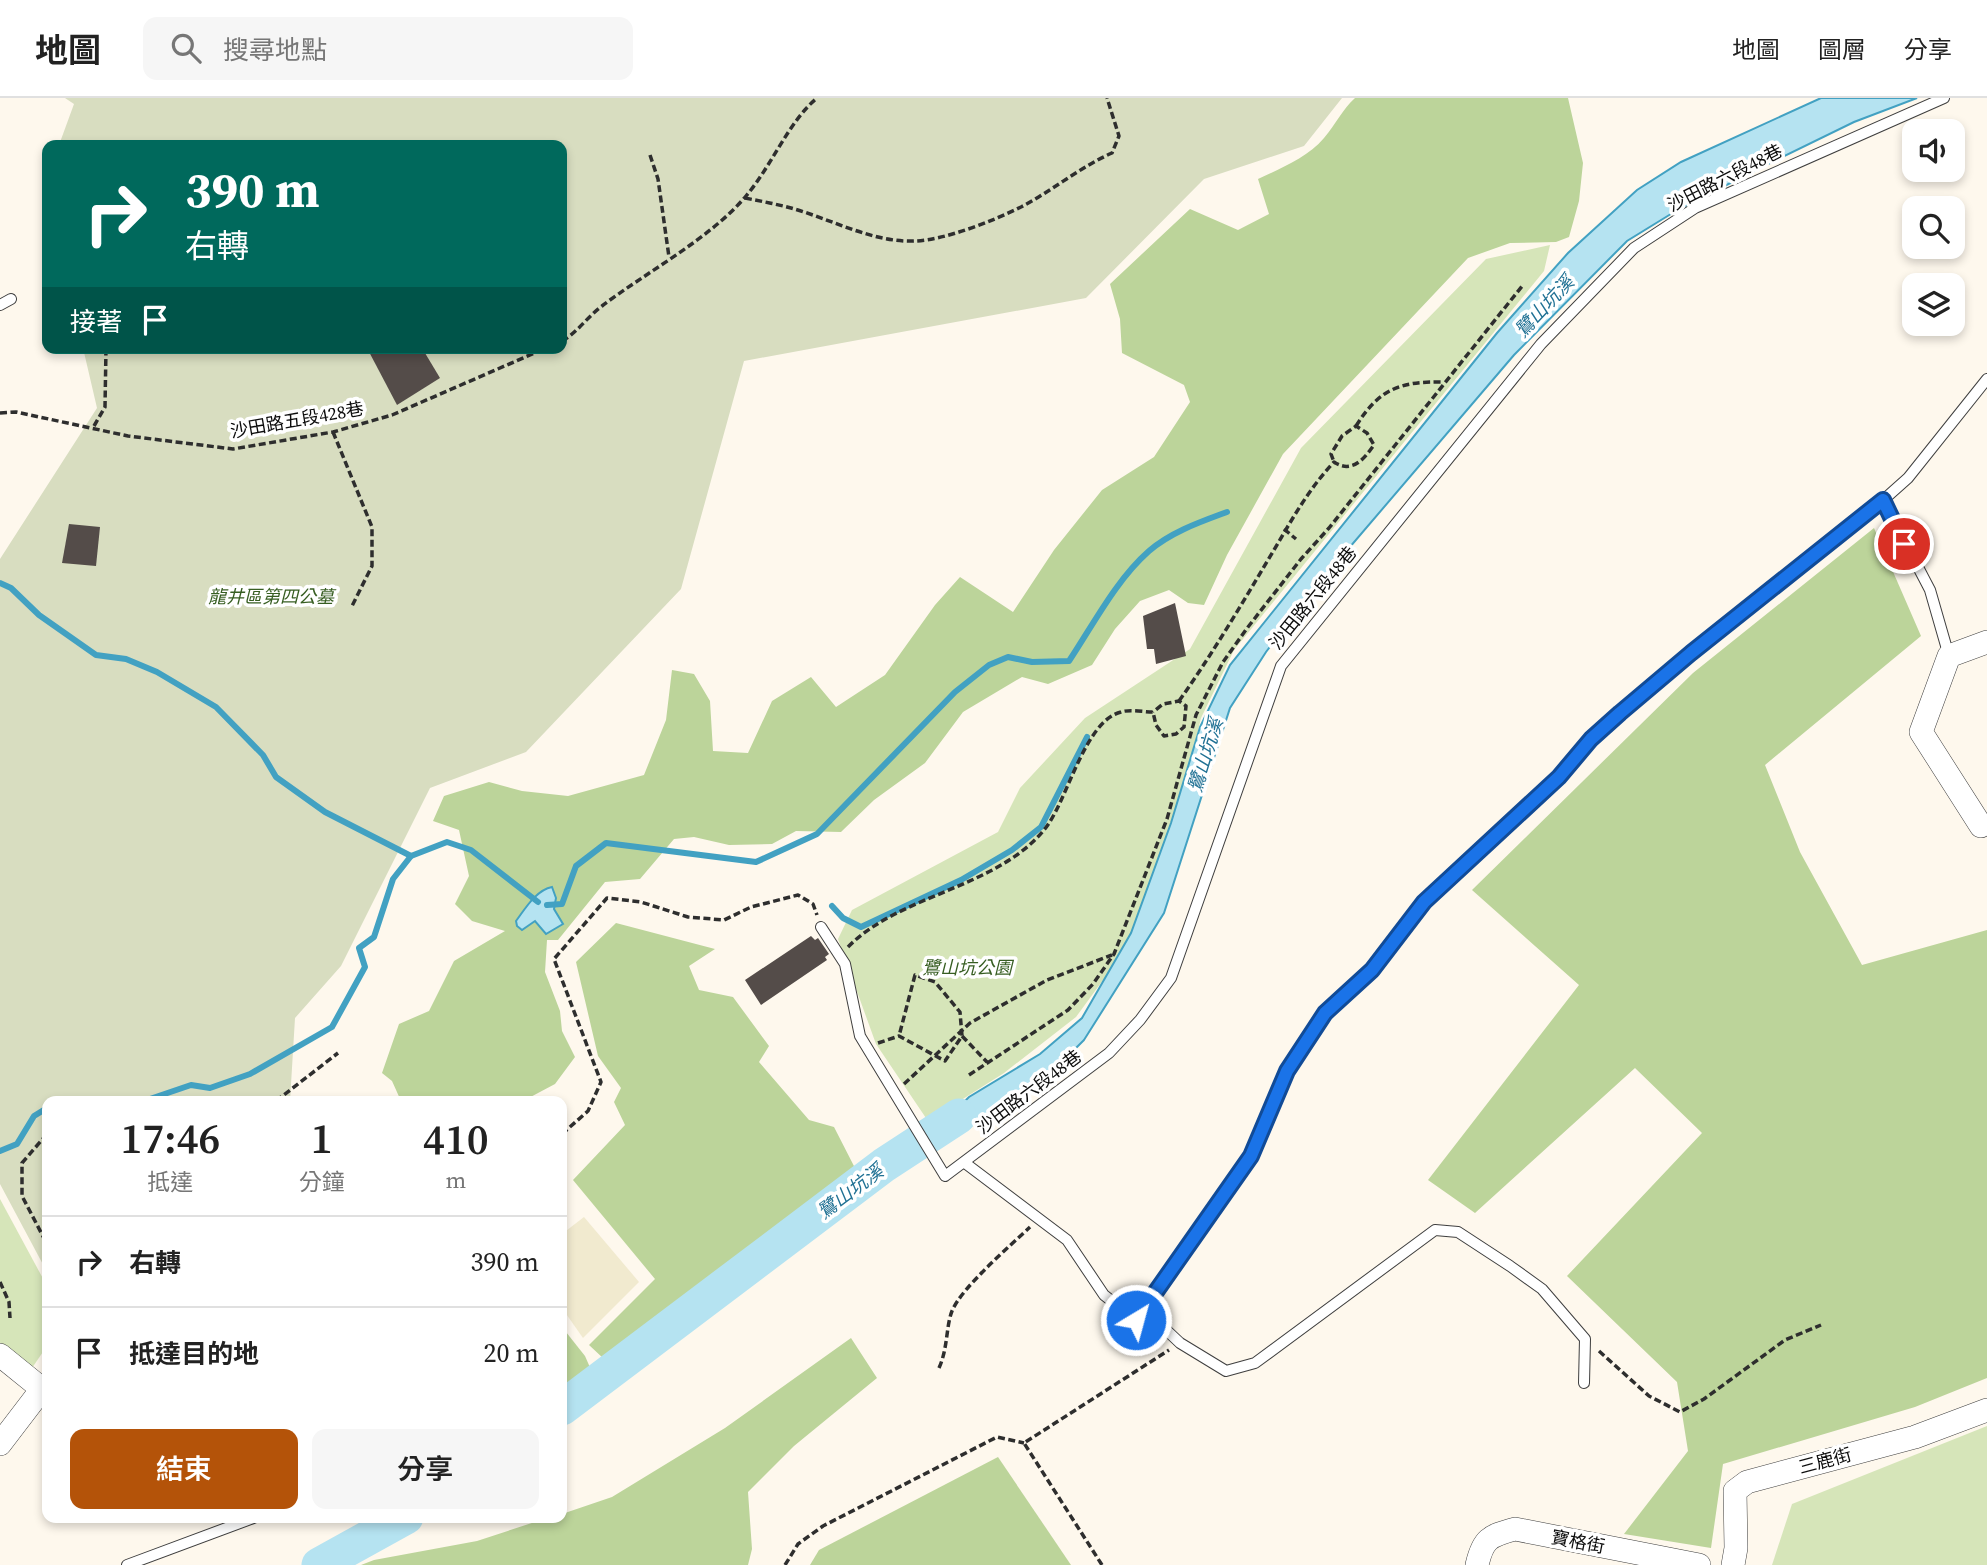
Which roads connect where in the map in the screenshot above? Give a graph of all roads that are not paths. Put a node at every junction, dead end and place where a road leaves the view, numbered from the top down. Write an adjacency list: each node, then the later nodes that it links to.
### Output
1 (1944, 98): 10 (lane, 沙田路六段48巷)
2 (11, 299): 3 (lane)
3 (0, 305)
4 (1987, 379): 5 (lane)
5 (1883, 500): 7 (lane); 11 (lane)
6 (1987, 642): 7 (street)
7 (1949, 656): 8 (street)
8 (1981, 826)
9 (821, 927): 10 (lane, 沙田路六段48巷)
10 (965, 1163): 11 (lane)
11 (1136, 1320): 13 (lane)
12 (0, 1355): 15 (street)
13 (1584, 1383)
14 (1987, 1410): 20 (street, 三鹿街)
15 (0, 1444)
16 (229, 1523): 17 (lane)
17 (127, 1565)
18 (1477, 1565): 19 (street, 寶格街)
19 (1699, 1565)
20 (1733, 1565)

